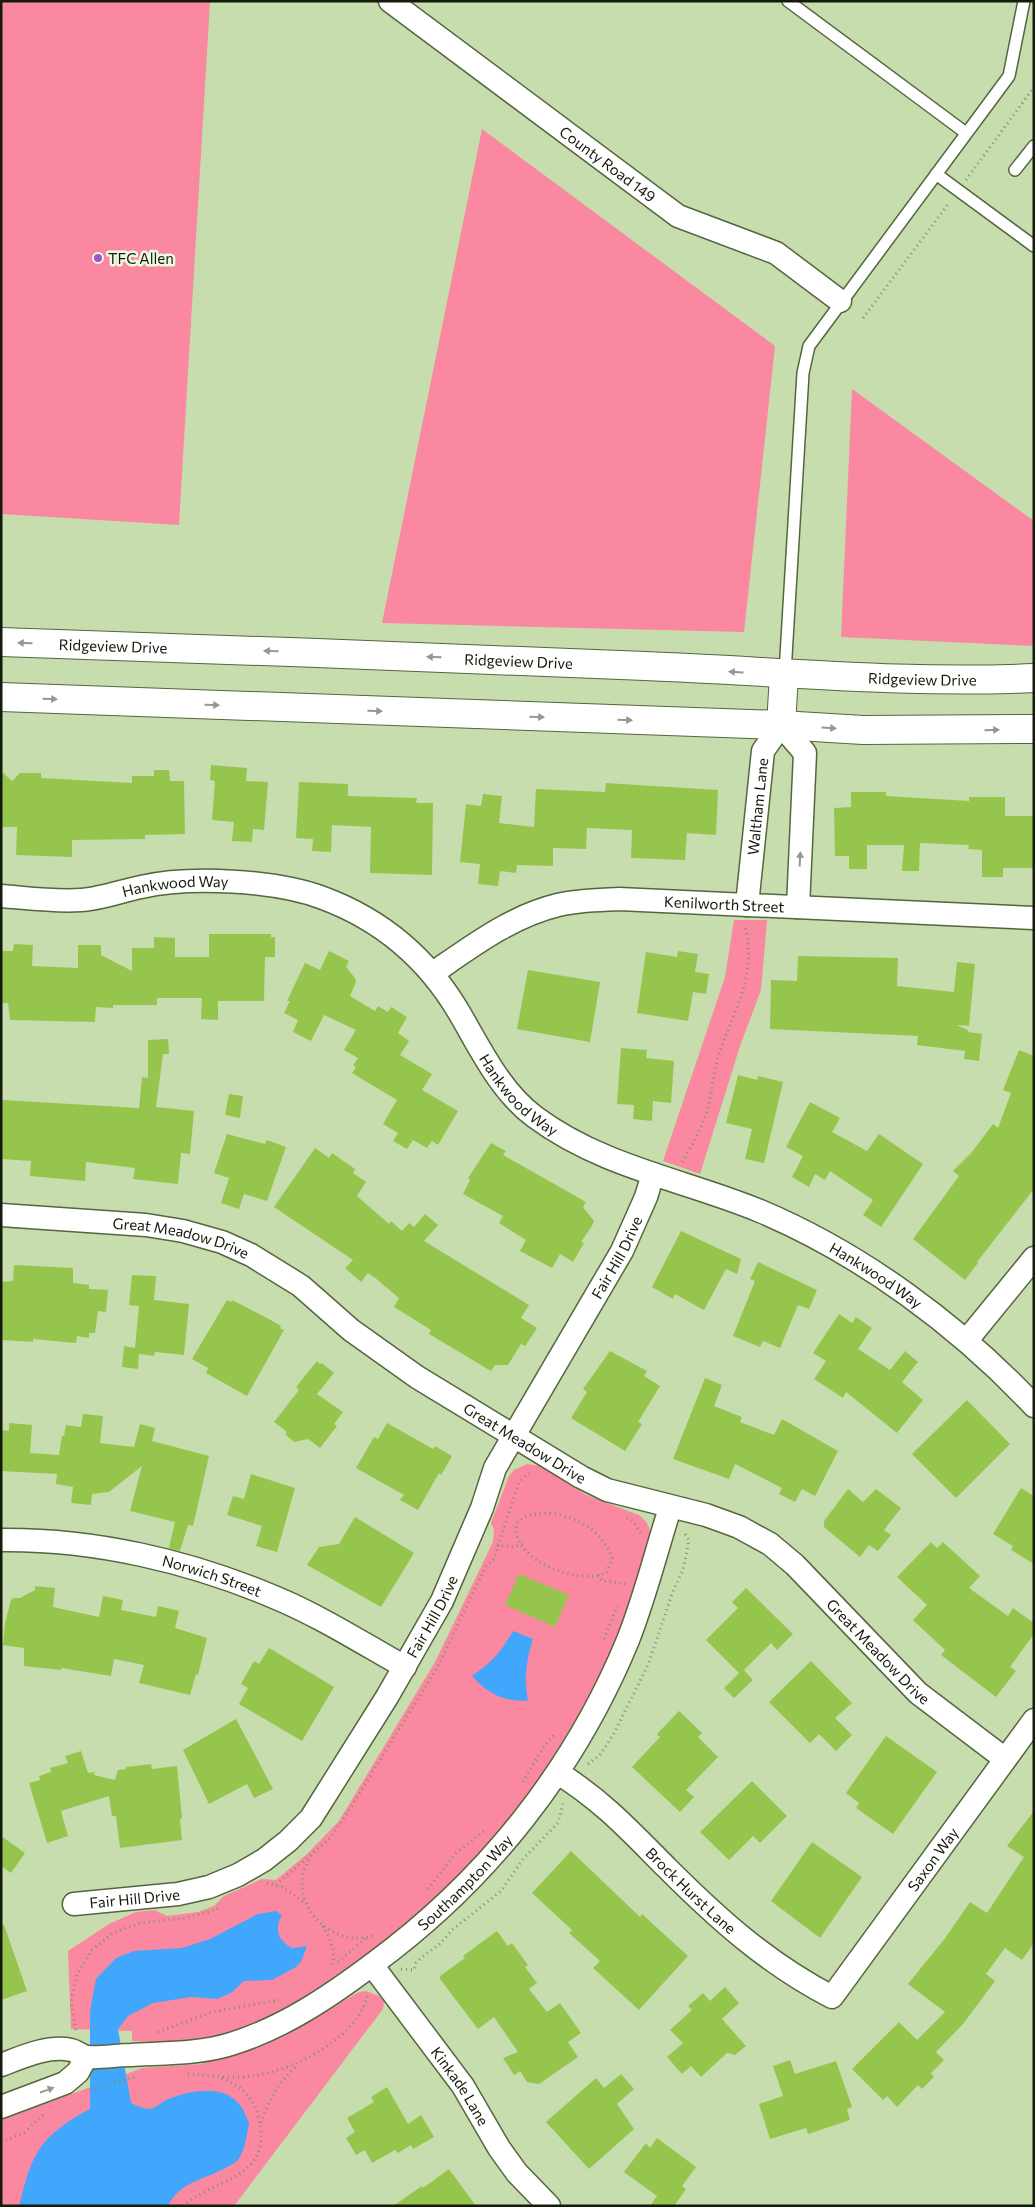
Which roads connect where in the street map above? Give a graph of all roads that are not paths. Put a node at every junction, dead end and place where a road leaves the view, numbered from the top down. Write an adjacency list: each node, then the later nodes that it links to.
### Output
1 (390, 1): 9 (street, County Road 149)
2 (788, 1): 4 (lane)
3 (1024, 1): 4 (lane)
4 (966, 133): 7 (lane)
5 (1034, 146): 6 (lane)
6 (1015, 170)
7 (936, 174): 8 (lane); 9 (lane)
8 (1034, 246)
9 (840, 302): 11 (lane)
10 (1, 642): 11 (main road, Ridgeview Drive, one-way to 10)
11 (784, 675): 12 (main road, Ridgeview Drive); 14 (main road)
12 (1034, 678)
13 (1, 697): 14 (main road, one-way to 14)
14 (780, 725): 15 (main road, one-way to 15); 17 (street, Waltham Lane); 18 (street, one-way to 14)
15 (1034, 729)
16 (1, 896): 20 (street, Hankwood Way)
17 (742, 905): 18 (street, Kenilworth Street); 20 (street, Kenilworth Street)
18 (798, 907): 19 (street, Kenilworth Street)
19 (1034, 918)
20 (433, 973): 21 (street, Hankwood Way)
21 (663, 1177): 24 (street, Hankwood Way); 26 (street, Fair Hill Drive)
22 (1, 1215): 26 (street, Great Meadow Drive)
23 (1034, 1258): 24 (street)
24 (967, 1340): 25 (street, Hankwood Way)
25 (1034, 1406)
26 (513, 1434): 27 (street, Great Meadow Drive); 29 (street, Fair Hill Drive)
27 (670, 1508): 31 (street, Great Meadow Drive); 32 (street, Southampton Way)
28 (1, 1540): 29 (street, Norwich Street)
29 (404, 1667): 33 (street, Fair Hill Drive)
30 (1034, 1720): 31 (street, Saxon Way)
31 (1005, 1759): 35 (street, Saxon Way)
32 (558, 1773): 34 (street, Southampton Way); 35 (street, Brock Hurst Lane)
33 (74, 1904)
34 (377, 1972): 36 (street, Southampton Way); 39 (street, Kinkade Lane)
35 (832, 1998)
36 (86, 2057): 37 (street, Southampton Way); 38 (street, one-way to 36)
37 (1, 2065)
38 (1, 2108)
39 (549, 2206)

